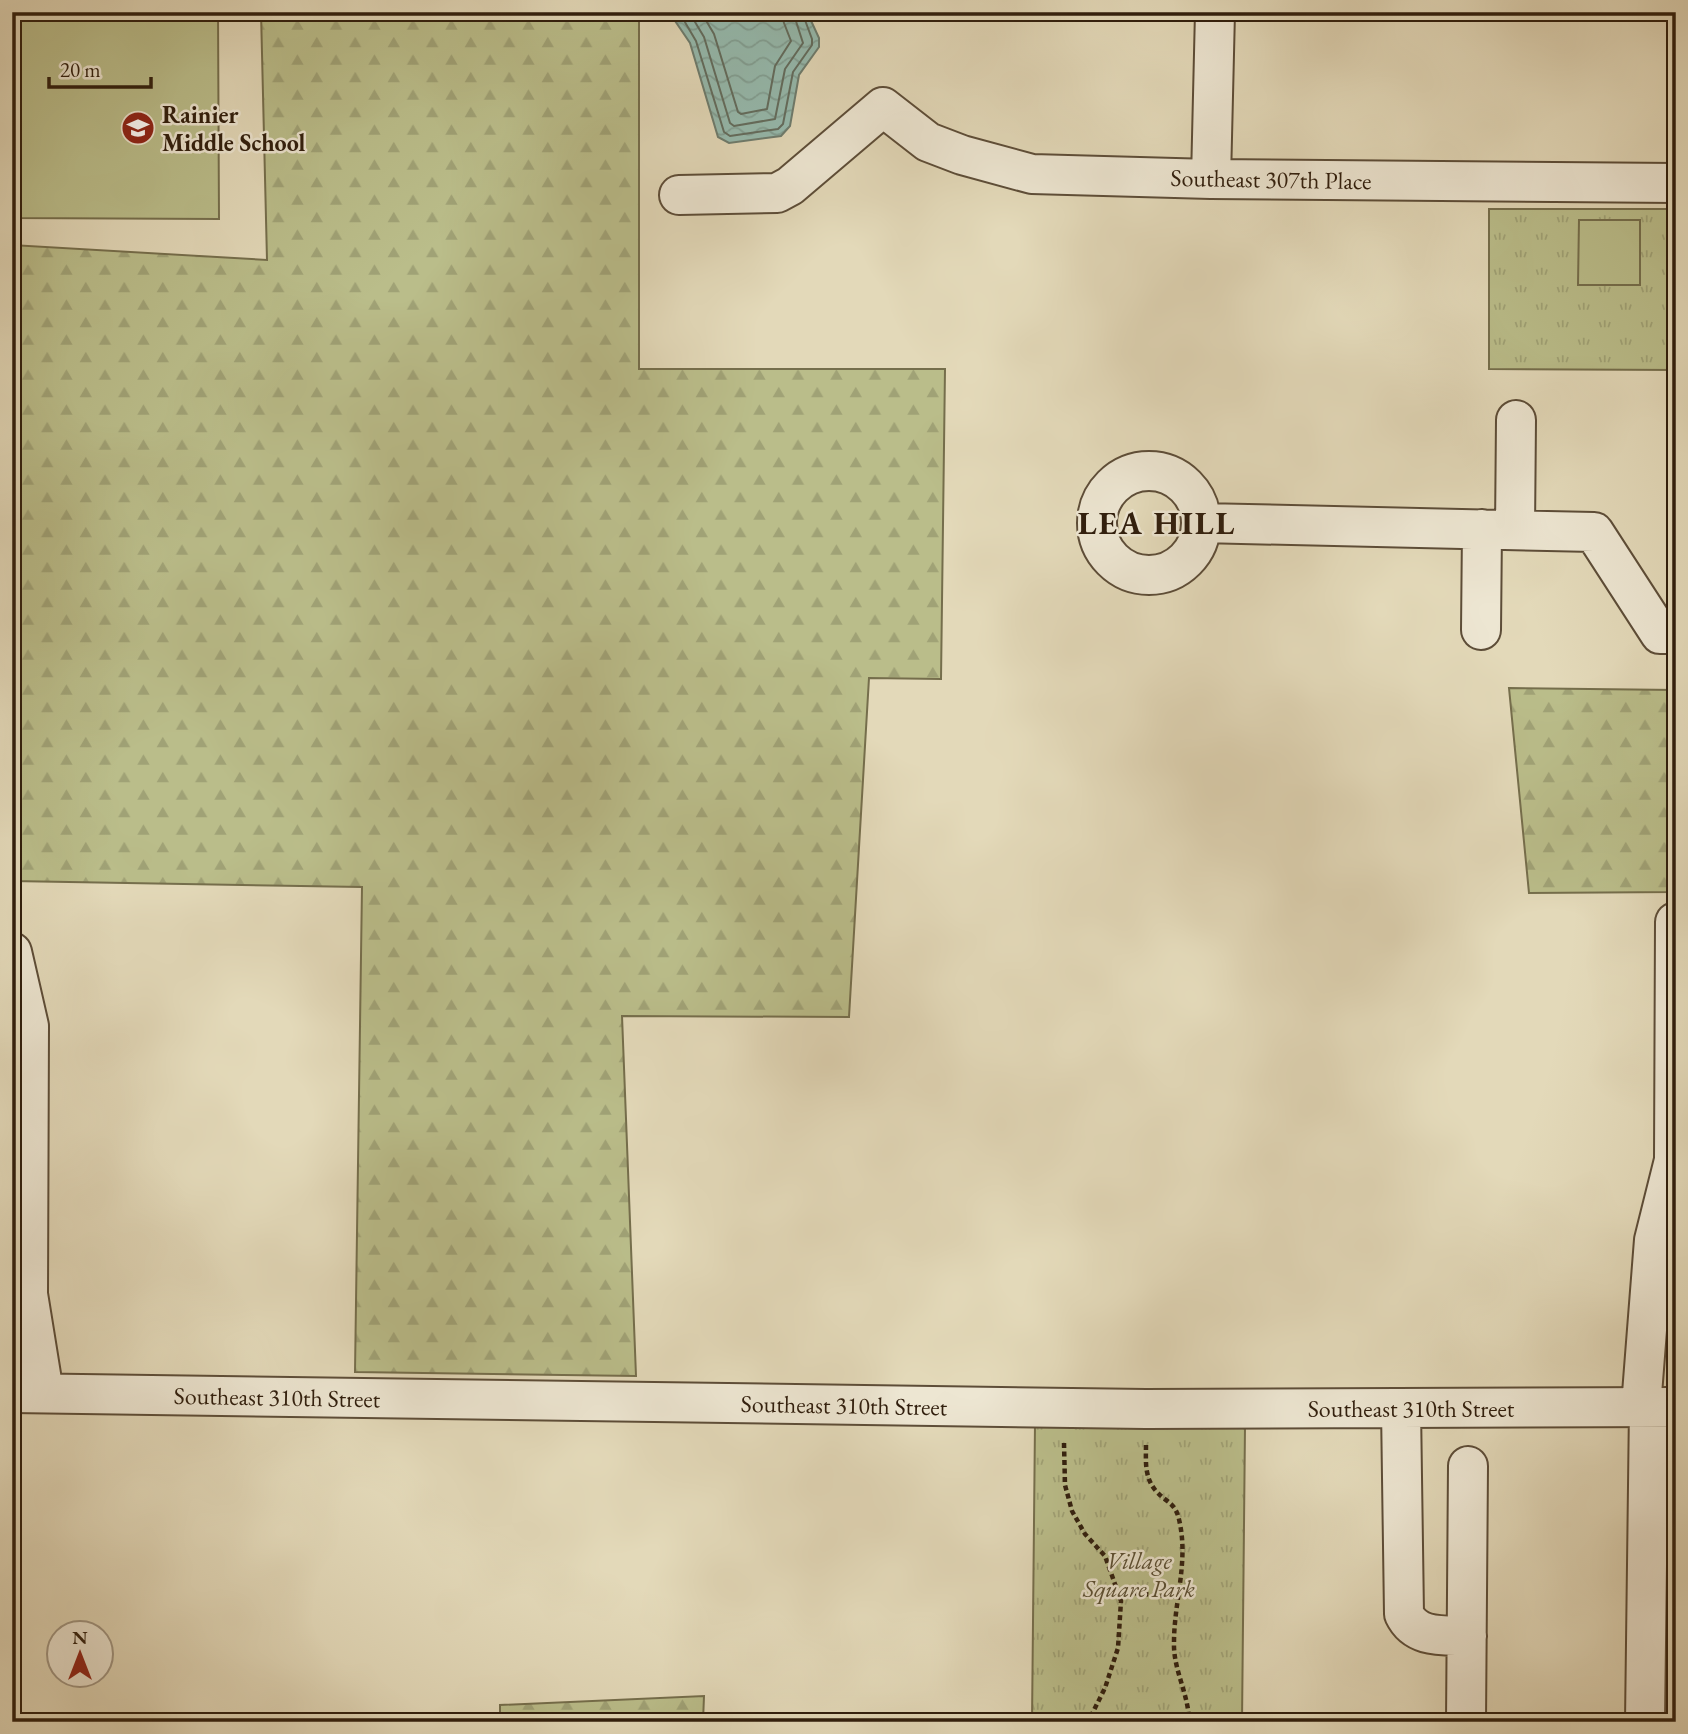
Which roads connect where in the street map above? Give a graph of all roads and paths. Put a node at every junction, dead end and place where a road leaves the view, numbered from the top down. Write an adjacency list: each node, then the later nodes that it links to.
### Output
1 (1215, 12): 2 (street)
2 (1211, 179): 3 (street, Southeast 307th Place); 4 (street, Southeast 307th Place)
3 (1676, 183)
4 (679, 195)
5 (1516, 420): 7 (street)
6 (1201, 523): 7 (street)
7 (1498, 530): 8 (street); 9 (street)
8 (1480, 630)
9 (1668, 634)
10 (1675, 922): 13 (street)
11 (12, 952): 12 (street)
12 (28, 1393): 14 (street, Southeast 310th Street)
13 (1655, 1407): 15 (street, Southeast 310th Street); 21 (street)
14 (1063, 1408): 16 (street, Southeast 310th Street); 18 (path)
15 (1401, 1408): 16 (street, Southeast 310th Street); 20 (street)
16 (1146, 1409): 19 (path)
17 (1468, 1466): 20 (street)
18 (1118, 1592): 19 (path); 22 (path)
19 (1180, 1597): 23 (path)
20 (1467, 1636): 24 (street)
21 (1655, 1698)
22 (1088, 1722)
23 (1189, 1722)
24 (1466, 1722)

